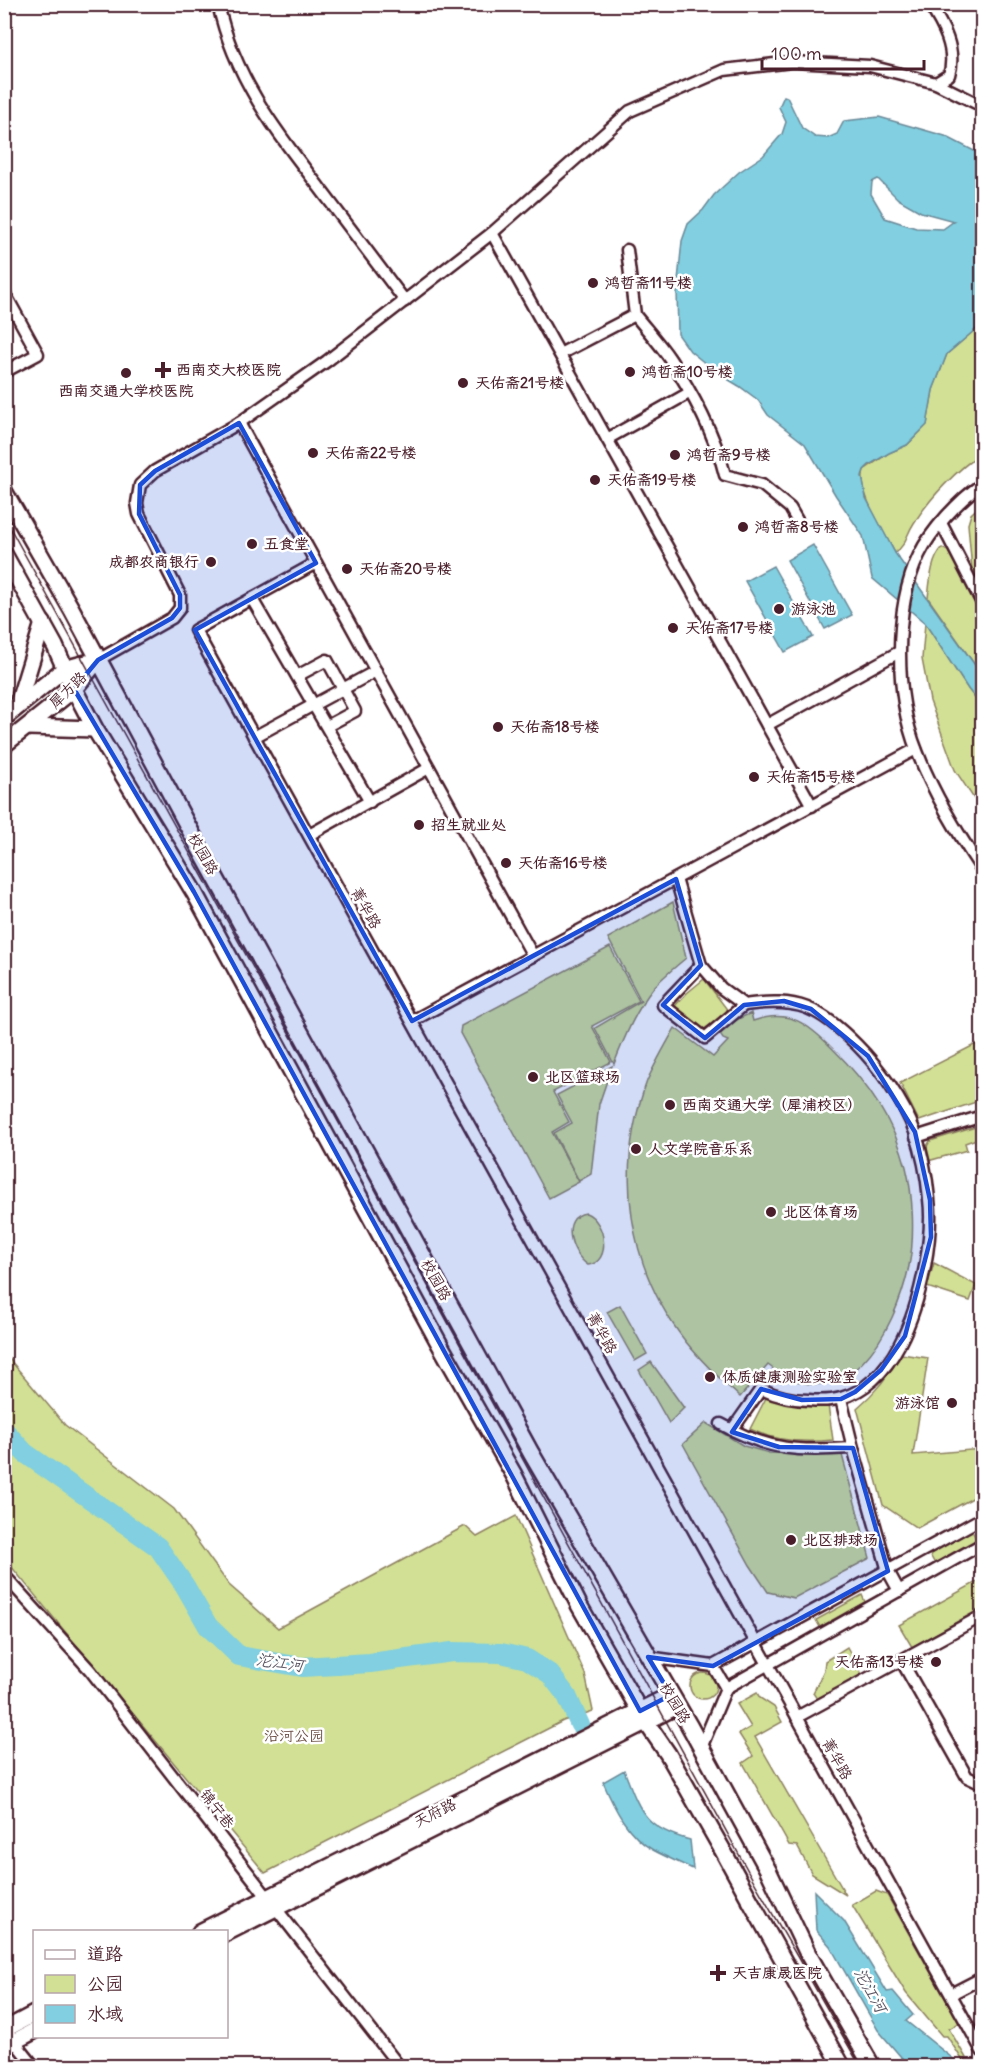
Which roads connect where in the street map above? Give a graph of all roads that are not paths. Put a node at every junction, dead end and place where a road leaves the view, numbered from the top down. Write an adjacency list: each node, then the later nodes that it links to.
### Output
1 (218, 4): 8 (street)
2 (932, 5): 3 (street)
3 (936, 83): 4 (street); 5 (street)
4 (982, 106)
5 (492, 233): 8 (street); 10 (street)
6 (627, 250): 9 (street)
7 (4, 292): 11 (street)
8 (405, 301): 13 (street)
9 (635, 315): 10 (street); 12 (street)
10 (560, 354): 14 (street)
11 (4, 372)
12 (689, 393): 14 (street); 17 (street)
13 (239, 423): 20 (street); 25 (street)
14 (607, 439): 34 (street)
15 (982, 484): 18 (street)
16 (4, 491): 25 (street, 校园路)
17 (798, 522)
18 (941, 523): 22 (street); 24 (street)
19 (4, 554): 23 (street, 校园路)
20 (316, 563): 21 (street); 27 (street)
21 (252, 599): 28 (street); 38 (street, 菁华路)
22 (982, 603)
23 (43, 624): 26 (street, 校园路); 32 (street)
24 (899, 652): 34 (street); 40 (street)
25 (99, 660): 26 (street, 犀方路); 30 (street, 犀方路); 64 (street, 校园路)
26 (64, 669): 30 (street, 校园路); 32 (street, 犀方路)
27 (376, 670): 29 (street); 41 (street)
28 (297, 676): 29 (street); 31 (street)
29 (342, 688): 31 (street); 35 (street)
30 (74, 689): 36 (street, 犀方路); 37 (street, 校园路)
31 (314, 704): 35 (street); 38 (street)
32 (17, 707): 33 (street, 犀方路)
33 (4, 718)
34 (767, 725): 43 (street)
35 (327, 726): 42 (street)
36 (28, 727): 37 (street); 39 (street, 犀方路)
37 (95, 729): 70 (street, 校园路)
38 (254, 737): 44 (street, 菁华路)
39 (4, 745)
40 (916, 749): 43 (street); 45 (street)
41 (429, 768): 42 (street); 47 (street)
42 (370, 802): 44 (street)
43 (812, 806): 46 (street)
44 (309, 835): 50 (street, 菁华路)
45 (982, 870)
46 (676, 879): 47 (street); 48 (street)
47 (533, 956): 50 (street)
48 (701, 965): 49 (street); 49 (street)
49 (744, 1005): 52 (street)
50 (412, 1021): 63 (street, 菁华路)
51 (982, 1116): 52 (street)
52 (916, 1137): 53 (street)
53 (841, 1398): 55 (street); 56 (street)
54 (721, 1424): 55 (street)
55 (732, 1431): 56 (street)
56 (853, 1448): 59 (street)
57 (982, 1518): 59 (street)
58 (982, 1544): 61 (street)
59 (888, 1571): 61 (street); 63 (street)
60 (4, 1575): 74 (street, 锦宁巷)
61 (899, 1591): 67 (street)
62 (982, 1616): 65 (street)
63 (755, 1641): 66 (street); 67 (street, 菁华路)
64 (648, 1657): 66 (street); 69 (street, 校园路)
65 (901, 1660): 71 (street); 73 (street)
66 (712, 1665): 68 (street)
67 (768, 1665): 68 (street); 71 (street, 菁华路)
68 (726, 1688): 72 (street)
69 (674, 1701): 70 (street, 天府路); 72 (street, 校园路)
70 (643, 1716): 74 (street, 天府路); 85 (street, 校园路, bridge)
71 (797, 1717): 78 (street, 菁华路)
72 (701, 1748): 86 (street, 校园路)
73 (982, 1784)
74 (272, 1903): 75 (street, 天府路); 76 (street, 天府路); 84 (street, 锦宁巷)
75 (205, 1930)
76 (228, 1932)
77 (982, 1978): 78 (street)
78 (951, 1994): 82 (street, 菁华路)
79 (33, 2015): 81 (street)
80 (33, 2031): 81 (street)
81 (7, 2035): 83 (street)
82 (982, 2051)
83 (34, 2067)
84 (399, 2067)
85 (842, 2067)
86 (872, 2067)

